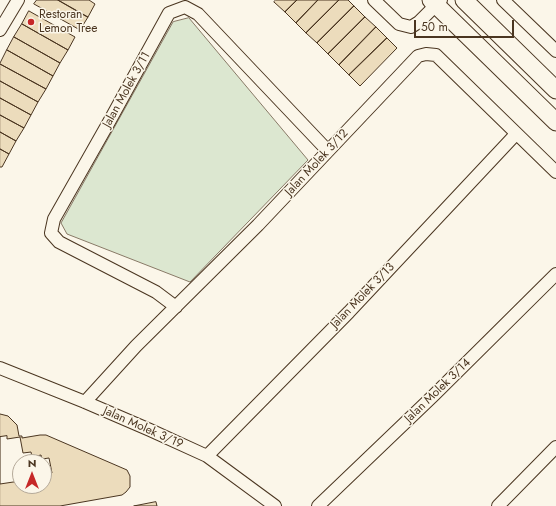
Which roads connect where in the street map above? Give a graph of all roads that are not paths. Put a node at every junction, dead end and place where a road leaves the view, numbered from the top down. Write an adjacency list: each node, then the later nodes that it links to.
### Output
1 (18, 0): 6 (street)
2 (374, 0): 5 (street)
3 (464, 0): 8 (main road)
4 (503, 0): 7 (street)
5 (436, 2): 9 (main road)
6 (0, 30)
7 (556, 51)
8 (556, 90)
9 (556, 122)
10 (516, 134): 11 (street, Jalan Molek 3/12); 12 (street, Jalan Molek 3/12); 18 (street, Jalan Molek 3/13)
11 (328, 151): 14 (street, Jalan Molek 3/12); 14 (street, Jalan Molek 3/11)
12 (556, 172)
13 (556, 274): 20 (street, Jalan Molek 3/14)
14 (176, 307): 16 (street, Jalan Molek 3/12)
15 (0, 368): 16 (street, Jalan Molek 3/19)
16 (85, 402): 18 (street, Jalan Molek 3/19)
17 (556, 447): 21 (street)
18 (207, 456): 19 (street, Jalan Molek 3/19)
19 (275, 506)
20 (318, 506)
21 (498, 506)

